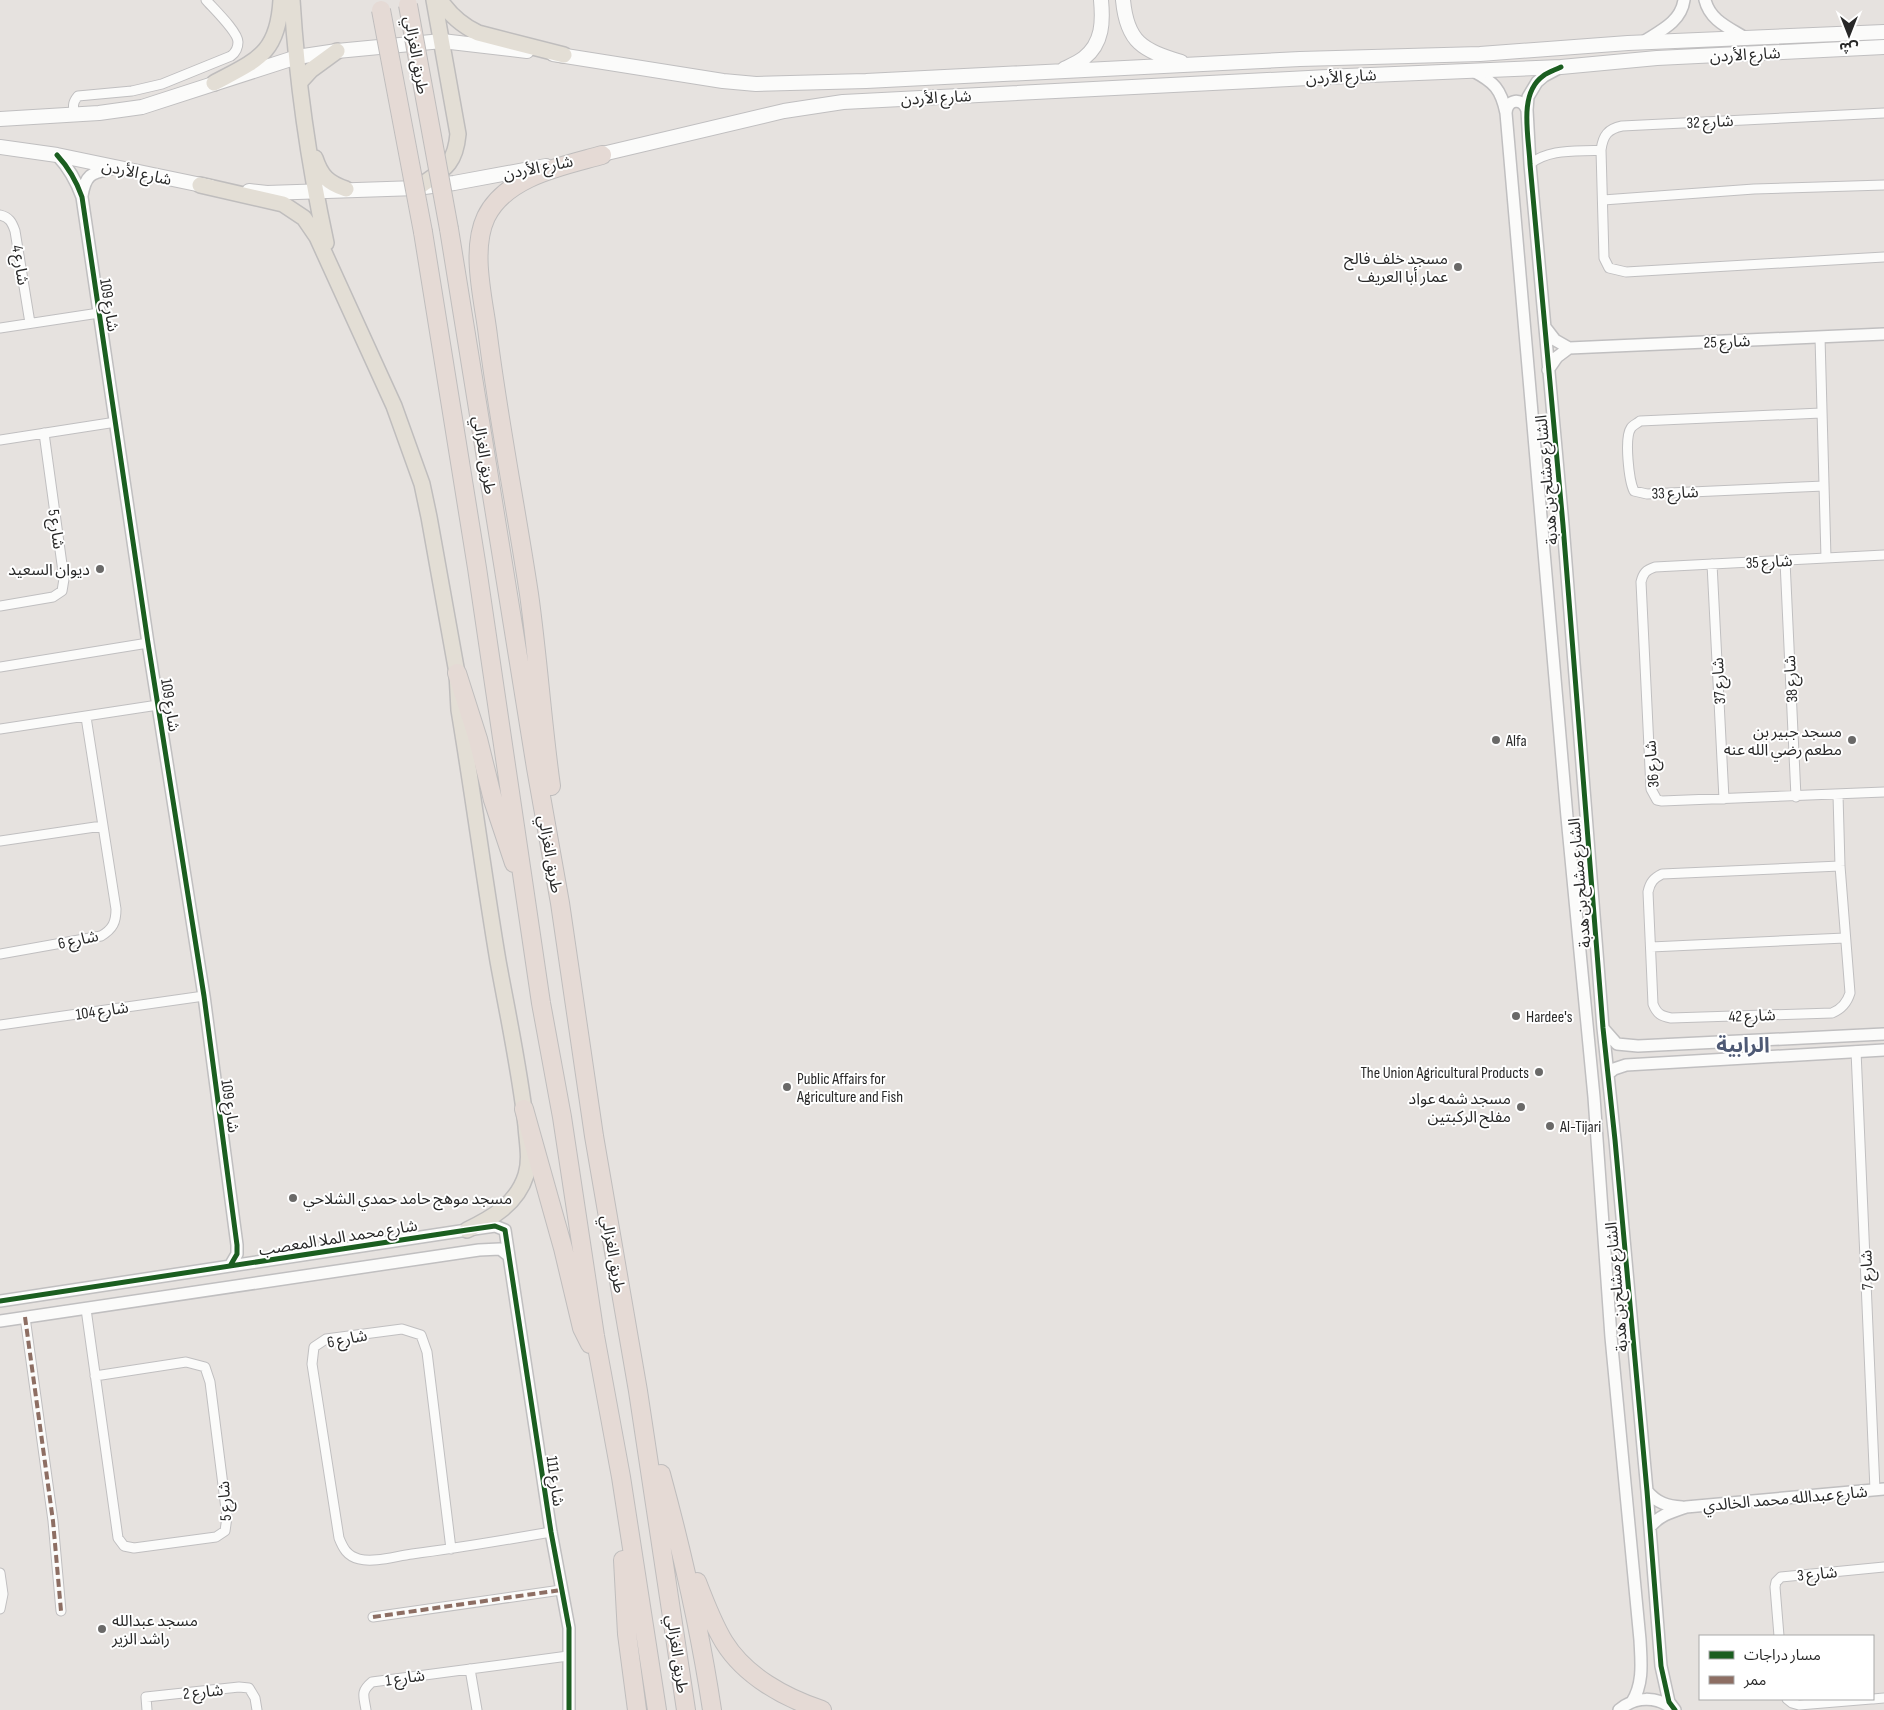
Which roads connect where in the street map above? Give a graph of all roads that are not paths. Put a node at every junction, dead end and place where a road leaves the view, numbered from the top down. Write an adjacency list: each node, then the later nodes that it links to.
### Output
1 (206, 0): 33 (street)
2 (282, 0): 28 (main road)
3 (292, 0): 19 (main road)
4 (434, 0): 14 (main road)
5 (440, 0): 18 (main road)
6 (1101, 0): 23 (main road)
7 (1123, 0): 21 (main road)
8 (1684, 0): 15 (street)
9 (1705, 0): 13 (street)
10 (408, 3): 87 (highway, طريق الغزالي, bridge)
11 (381, 5): 86 (highway, طريق الغزالي, bridge)
12 (1884, 32): 13 (main road, شارع الأردن)
13 (1747, 39): 15 (main road, شارع الأردن)
14 (442, 41): 17 (main road, شارع الأردن); 18 (main road, شارع الأردن); 44 (main road)
15 (1643, 42): 20 (main road, شارع الأردن)
16 (1884, 47): 22 (main road, شارع الأردن)
17 (336, 51): 19 (main road, شارع الأردن); 26 (main road)
18 (564, 55): 25 (main road, شارع الأردن)
19 (297, 57): 26 (main road); 28 (main road, شارع الأردن)
20 (1300, 59): 21 (main road, شارع الأردن); 27 (main road)
21 (1191, 65): 23 (main road, شارع الأردن)
22 (1561, 67): 24 (main road, شارع الأردن); 30 (street, الشارع مشلح بن هدبة)
23 (1061, 71): 25 (main road, شارع الأردن)
24 (1473, 71): 27 (main road, شارع الأردن); 31 (street, الشارع مشلح بن هدبة)
25 (957, 76): 29 (main road)
26 (300, 82): 35 (main road)
27 (1245, 82): 29 (main road, شارع الأردن)
28 (214, 83): 33 (main road, شارع الأردن)
29 (907, 99): 39 (main road, شارع الأردن)
30 (1527, 110): 31 (street); 40 (street, الشارع مشلح بن هدبة)
31 (1506, 113): 66 (street, الشارع مشلح بن هدبة)
32 (1884, 113): 37 (street, شارع 32)
33 (75, 115): 34 (main road, شارع الأردن)
34 (0, 119)
35 (308, 135): 45 (main road); 46 (main road)
36 (0, 148): 38 (main road, شارع الأردن)
37 (1601, 150): 40 (street); 48 (street, شارع 32)
38 (57, 155): 41 (main road, شارع الأردن); 47 (street, شارع 109)
39 (602, 155): 44 (main road, شارع الأردن); 87 (highway)
40 (1530, 164): 54 (street, الشارع مشلح بن هدبة)
41 (118, 167): 42 (main road, شارع الأردن); 47 (street)
42 (200, 185): 46 (main road, شارع الأردن); 51 (main road)
43 (1884, 185): 48 (street)
44 (417, 188): 45 (main road, شارع الأردن)
45 (346, 190): 46 (main road, شارع الأردن)
46 (315, 191): 51 (main road)
47 (82, 197): 52 (street, شارع 109)
48 (1603, 200): 50 (street, شارع 32)
49 (0, 215): 53 (street, شارع 4)
50 (1884, 258)
51 (329, 265): 75 (main road)
52 (99, 313): 53 (street); 61 (street, شارع 109)
53 (30, 323): 55 (street)
54 (1545, 327): 58 (street); 59 (street, الشارع مشلح بن هدبة)
55 (0, 328)
56 (1884, 334): 57 (street, شارع 25)
57 (1820, 337): 58 (street, شارع 25); 60 (street)
58 (1569, 348): 59 (street)
59 (1548, 370): 65 (street, الشارع مشلح بن هدبة)
60 (1821, 413): 64 (street); 64 (street, شارع 33)
61 (116, 422): 62 (street); 73 (street, شارع 109)
62 (44, 433): 63 (street); 72 (street, شارع 5)
63 (0, 440)
64 (1824, 486): 68 (street)
65 (1563, 525): 66 (street); 93 (street, الشارع مشلح بن هدبة)
66 (1543, 526): 102 (street, الشارع مشلح بن هدبة)
67 (1884, 555): 68 (street, شارع 35)
68 (1826, 558): 69 (street, شارع 35)
69 (1784, 560): 70 (street, شارع 35); 81 (street, شارع 38)
70 (1712, 564): 71 (street, شارع 35); 82 (street, شارع 37)
71 (1655, 566): 82 (street, شارع 36)
72 (0, 606)
73 (148, 643): 74 (street); 76 (street, شارع 109)
74 (0, 667)
75 (456, 673): 86 (highway); 100 (main road)
76 (158, 705): 77 (street); 91 (street, شارع 109)
77 (86, 717): 78 (street); 83 (street, شارع 6)
78 (0, 729)
79 (1884, 792): 80 (street, شارع 36)
80 (1838, 795): 81 (street, شارع 36); 85 (street, شارع 42)
81 (1796, 797): 82 (street, شارع 36)
82 (1724, 799)
83 (102, 826): 84 (street); 90 (street, شارع 6)
84 (0, 841)
85 (1840, 866): 88 (street, شارع 42); 89 (street, شارع 42)
86 (525, 891): 116 (highway, طريق الغزالي)
87 (560, 903): 118 (highway, طريق الغزالي)
88 (1845, 938): 89 (street); 89 (street, شارع 42)
89 (1651, 947)
90 (0, 954)
91 (204, 996): 92 (street, شارع 104); 107 (street, شارع 109)
92 (0, 1025)
93 (1603, 1028): 95 (street); 99 (street, الشارع مشلح بن هدبة)
94 (1884, 1034): 95 (street)
95 (1777, 1039): 98 (street)
96 (1884, 1050): 97 (street)
97 (1856, 1051): 98 (street); 120 (street, شارع 7)
98 (1778, 1056): 99 (street)
99 (1608, 1074): 101 (street, الشارع مشلح بن هدبة)
100 (524, 1109): 105 (main road); 116 (highway)
101 (1615, 1140): 102 (street); 104 (street, الشارع مشلح بن هدبة)
102 (1596, 1143): 103 (street, الشارع مشلح بن هدبة)
103 (1598, 1173): 104 (street); 138 (street, الشارع مشلح بن هدبة)
104 (1618, 1174): 121 (street, الشارع مشلح بن هدبة)
105 (467, 1230): 106 (street, شارع محمد الملا المعصب); 108 (street, شارع محمد الملا المعصب)
106 (424, 1236): 109 (street); 110 (street, شارع محمد الملا المعصب)
107 (237, 1245): 110 (street); 111 (street, شارع 109)
108 (509, 1256): 109 (street, شارع محمد الملا المعصب); 125 (street, شارع 111)
109 (426, 1257): 113 (street, شارع محمد الملا المعصب)
110 (253, 1262): 111 (street, شارع محمد الملا المعصب)
111 (230, 1266): 112 (street, شارع محمد الملا المعصب)
112 (0, 1300)
113 (86, 1308): 114 (street, شارع محمد الملا المعصب); 117 (street, شارع 5)
114 (25, 1317): 115 (street, شارع محمد الملا المعصب); 131 (street)
115 (0, 1322)
116 (600, 1364): 119 (highway, طريق الغزالي)
117 (95, 1376): 117 (street, شارع 5)
118 (638, 1391): 123 (highway); 146 (highway, طريق الغزالي)
119 (621, 1477): 144 (highway); 145 (highway, طريق الغزالي)
120 (1879, 1489): 122 (street, شارع عبدالله محمد الخالدي)
121 (1647, 1491): 122 (street, شارع عبدالله محمد الخالدي); 124 (street, الشارع مشلح بن هدبة)
122 (1686, 1508): 124 (street, شارع عبدالله محمد الخالدي)
123 (674, 1520): 147 (highway); 148 (highway)
124 (1650, 1527): 150 (street, الشارع مشلح بن هدبة)
125 (551, 1532): 126 (street, شارع 6); 129 (street, شارع 111)
126 (451, 1549): 126 (street, شارع 6)
127 (1884, 1567): 133 (street, شارع 3)
128 (0, 1573): 130 (street)
129 (561, 1590): 132 (street); 134 (street, شارع 111)
130 (0, 1609)
131 (61, 1611)
132 (373, 1617)
133 (1779, 1635)
134 (568, 1656): 135 (street, شارع 1); 143 (street, شارع 111)
135 (470, 1669): 141 (street, شارع 1); 142 (street)
136 (1788, 1700): 137 (street)
137 (1860, 1700)
138 (1632, 1702): 149 (street); 150 (street)
139 (147, 1710): 140 (street, شارع 2)
140 (257, 1710)
141 (366, 1710)
142 (477, 1710)
143 (569, 1710)
144 (637, 1710)
145 (657, 1710)
146 (686, 1710)
147 (712, 1710)
148 (822, 1710)
149 (1619, 1710)
150 (1675, 1710)

